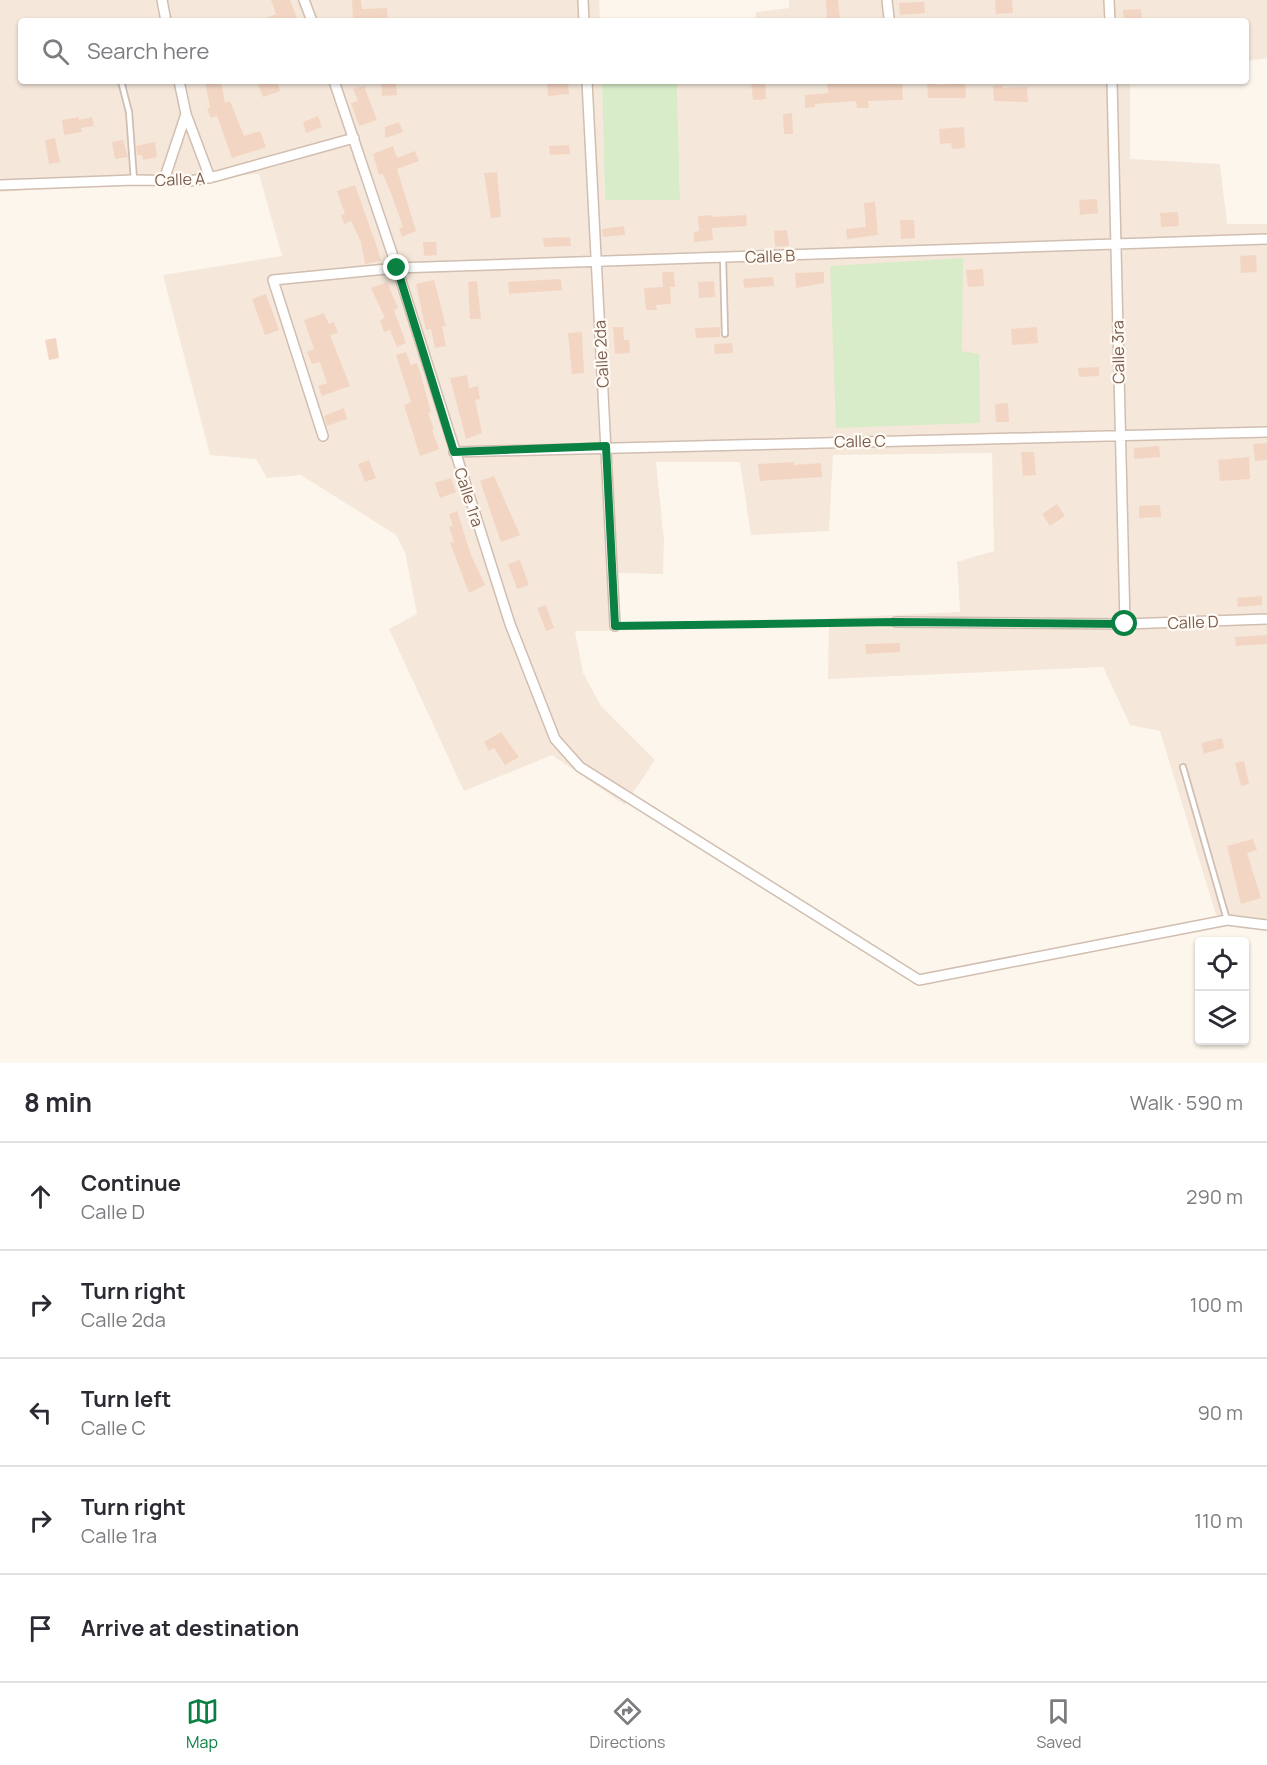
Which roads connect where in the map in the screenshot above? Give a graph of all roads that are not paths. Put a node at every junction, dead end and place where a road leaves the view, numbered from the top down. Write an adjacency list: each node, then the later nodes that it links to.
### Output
1 (162, 0): 6 (street)
2 (304, 0): 7 (street)
3 (583, 0): 8 (street)
4 (887, 0): 9 (street)
5 (1109, 0): 10 (street)
6 (165, 18)
7 (311, 18)
8 (584, 18)
9 (890, 18)
10 (1110, 18)
11 (122, 84): 19 (lane)
12 (180, 84): 16 (street)
13 (335, 84): 17 (street, Calle 1ra)
14 (587, 84): 25 (street, Calle 2da)
15 (1112, 84): 23 (street, Calle 3ra)
16 (186, 114): 18 (street); 20 (street)
17 (354, 138): 18 (street, Calle A); 26 (street, Calle 1ra)
18 (210, 178): 20 (street, Calle A)
19 (134, 180): 20 (street, Calle A); 21 (street, Calle A)
20 (164, 180)
21 (0, 185)
22 (1267, 239): 23 (street, Calle B)
23 (1116, 242): 24 (street, Calle B); 30 (street, Calle 3ra)
24 (723, 258): 25 (street, Calle B); 27 (lane)
25 (596, 262): 26 (street, Calle B); 31 (street, Calle 2da)
26 (397, 268): 29 (street, Calle B); 32 (street, Calle 1ra)
27 (725, 334)
28 (1267, 432): 30 (street, Calle C)
29 (323, 436)
30 (1119, 436): 31 (street, Calle C); 35 (street, Calle 3ra)
31 (606, 446): 32 (street, Calle C); 36 (street, Calle 2da)
32 (454, 452): 38 (street, Calle 1ra)
33 (1267, 620): 35 (street, Calle D)
34 (896, 622): 35 (street, Calle D)
35 (1125, 624)
36 (615, 626)
37 (1183, 768): 38 (lane)
38 (1227, 920): 39 (street)
39 (1267, 925)

